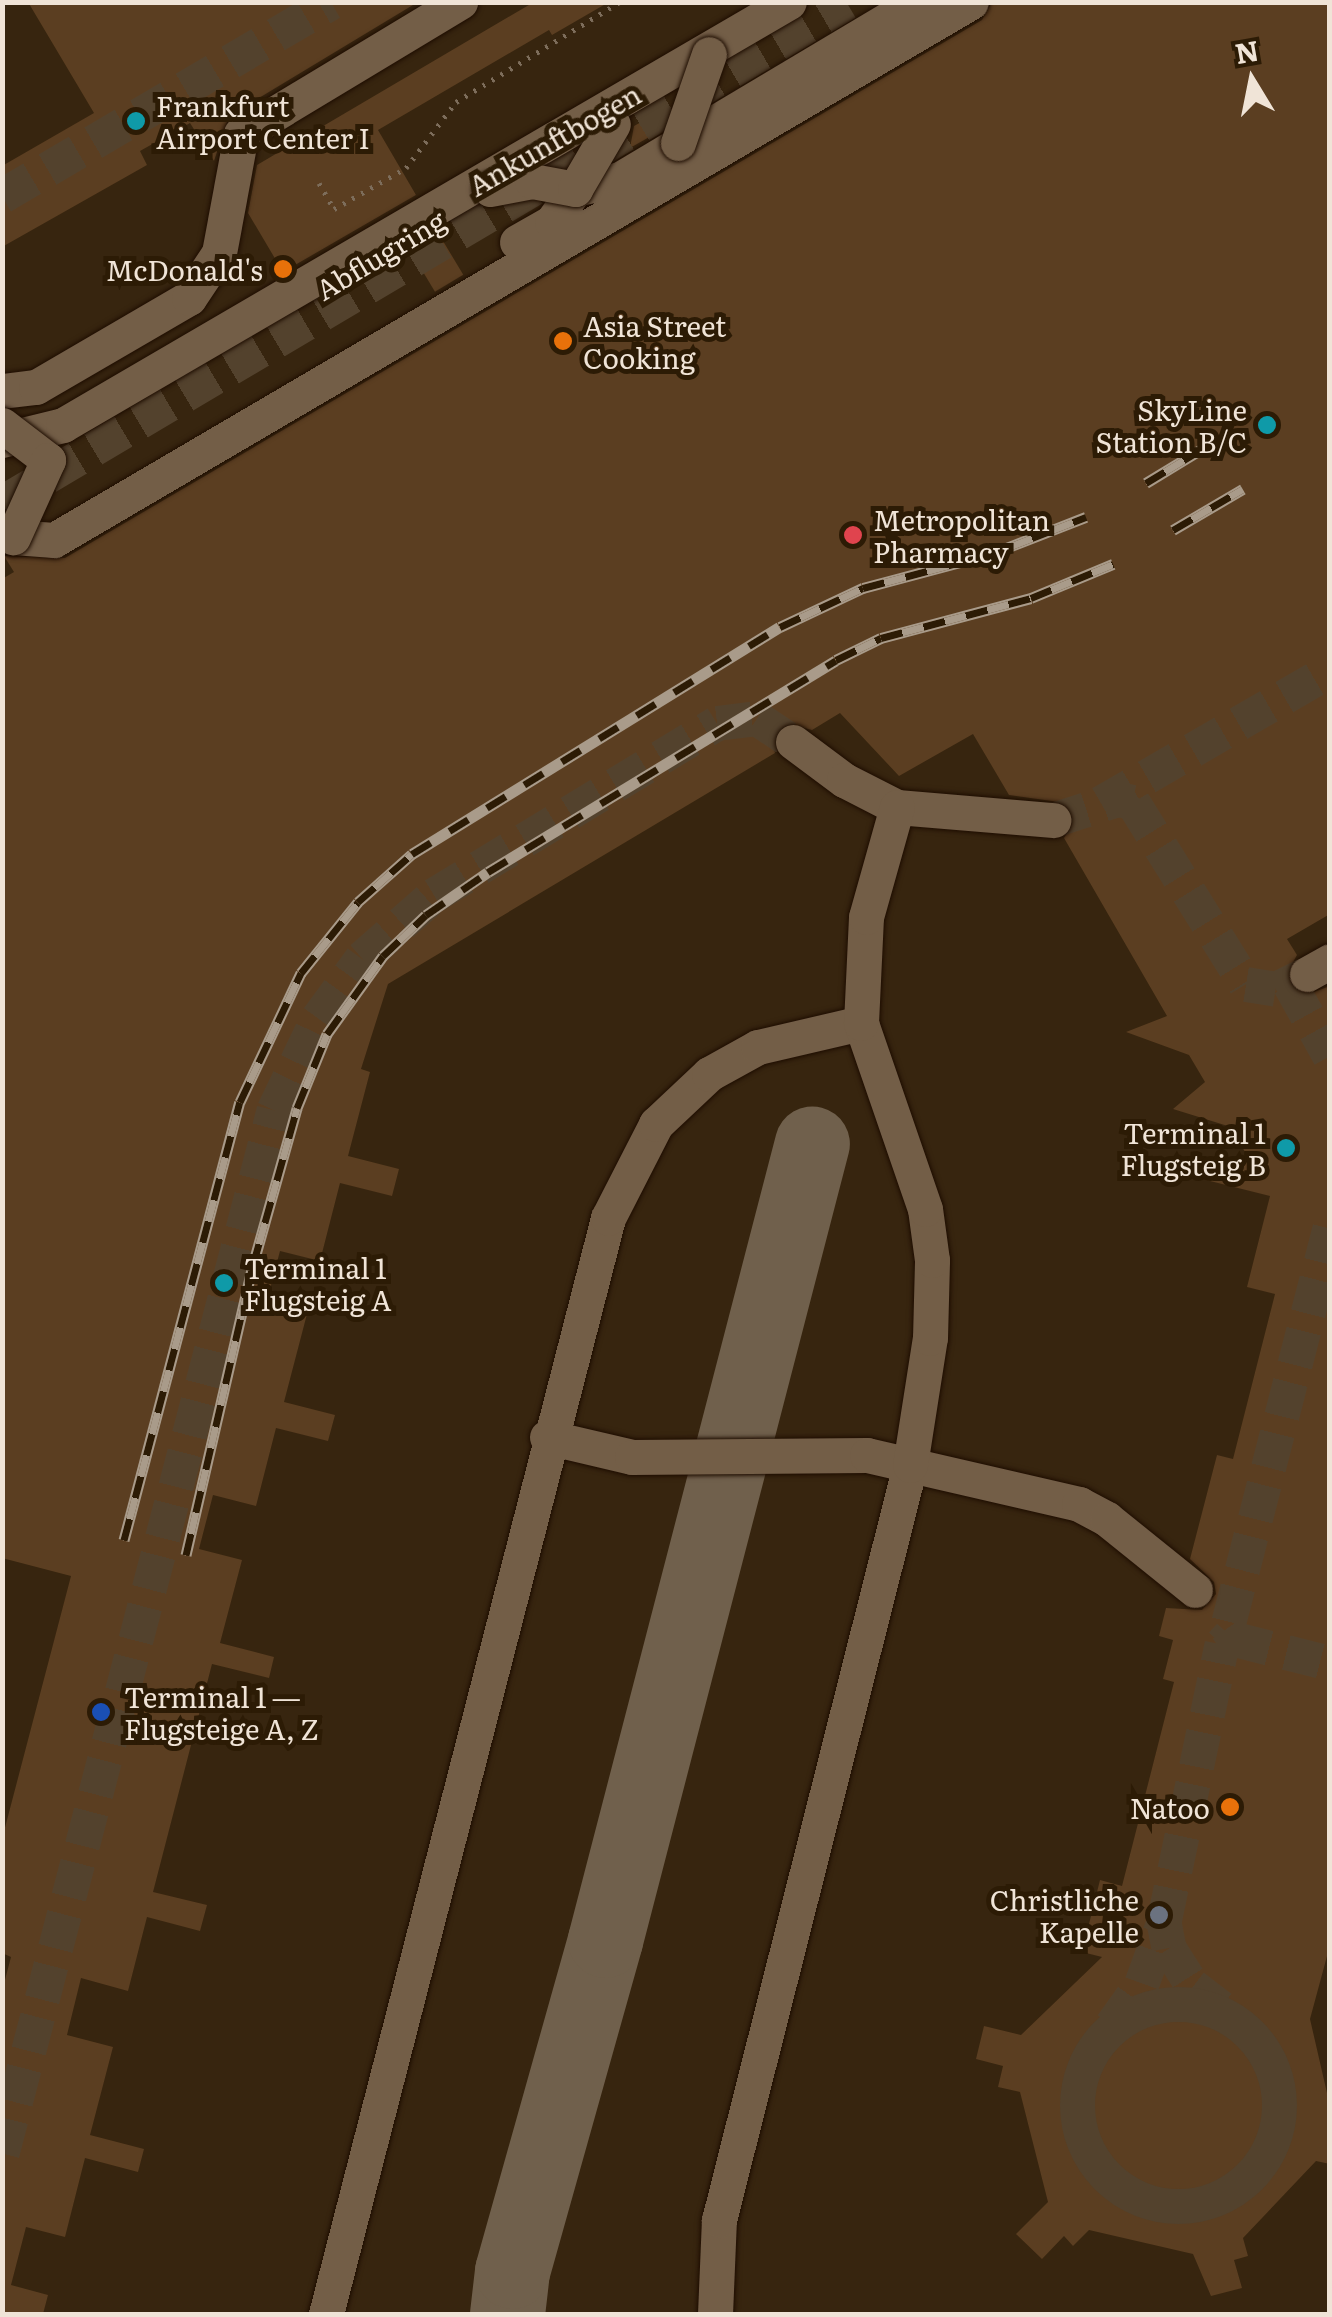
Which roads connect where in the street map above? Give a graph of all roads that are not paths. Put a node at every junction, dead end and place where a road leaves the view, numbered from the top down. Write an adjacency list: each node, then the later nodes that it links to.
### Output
1 (460, 2): 10 (street)
2 (789, 2): 12 (street, Ankunftbogen)
3 (798, 2): 6 (street, Abflugring)
4 (917, 2): 7 (street)
5 (971, 2): 14 (street)
6 (694, 63): 7 (street, bridge); 8 (street, Abflugring); 9 (street, bridge)
7 (678, 142): 9 (street)
8 (490, 188): 9 (street, bridge); 13 (street, Abflugring)
9 (575, 189): 14 (street)
10 (2, 392)
11 (2, 425): 13 (street, bridge)
12 (2, 440)
13 (27, 474): 14 (street, Abflugring, bridge)
14 (8, 540)
15 (793, 742): 16 (street)
16 (897, 807): 17 (street); 18 (street)
17 (1054, 820)
18 (861, 1023): 19 (street); 20 (street)
19 (547, 1437): 20 (street); 22 (street)
20 (910, 1465): 21 (street); 23 (street)
21 (1195, 1590)
22 (326, 2314)
23 (715, 2314)

